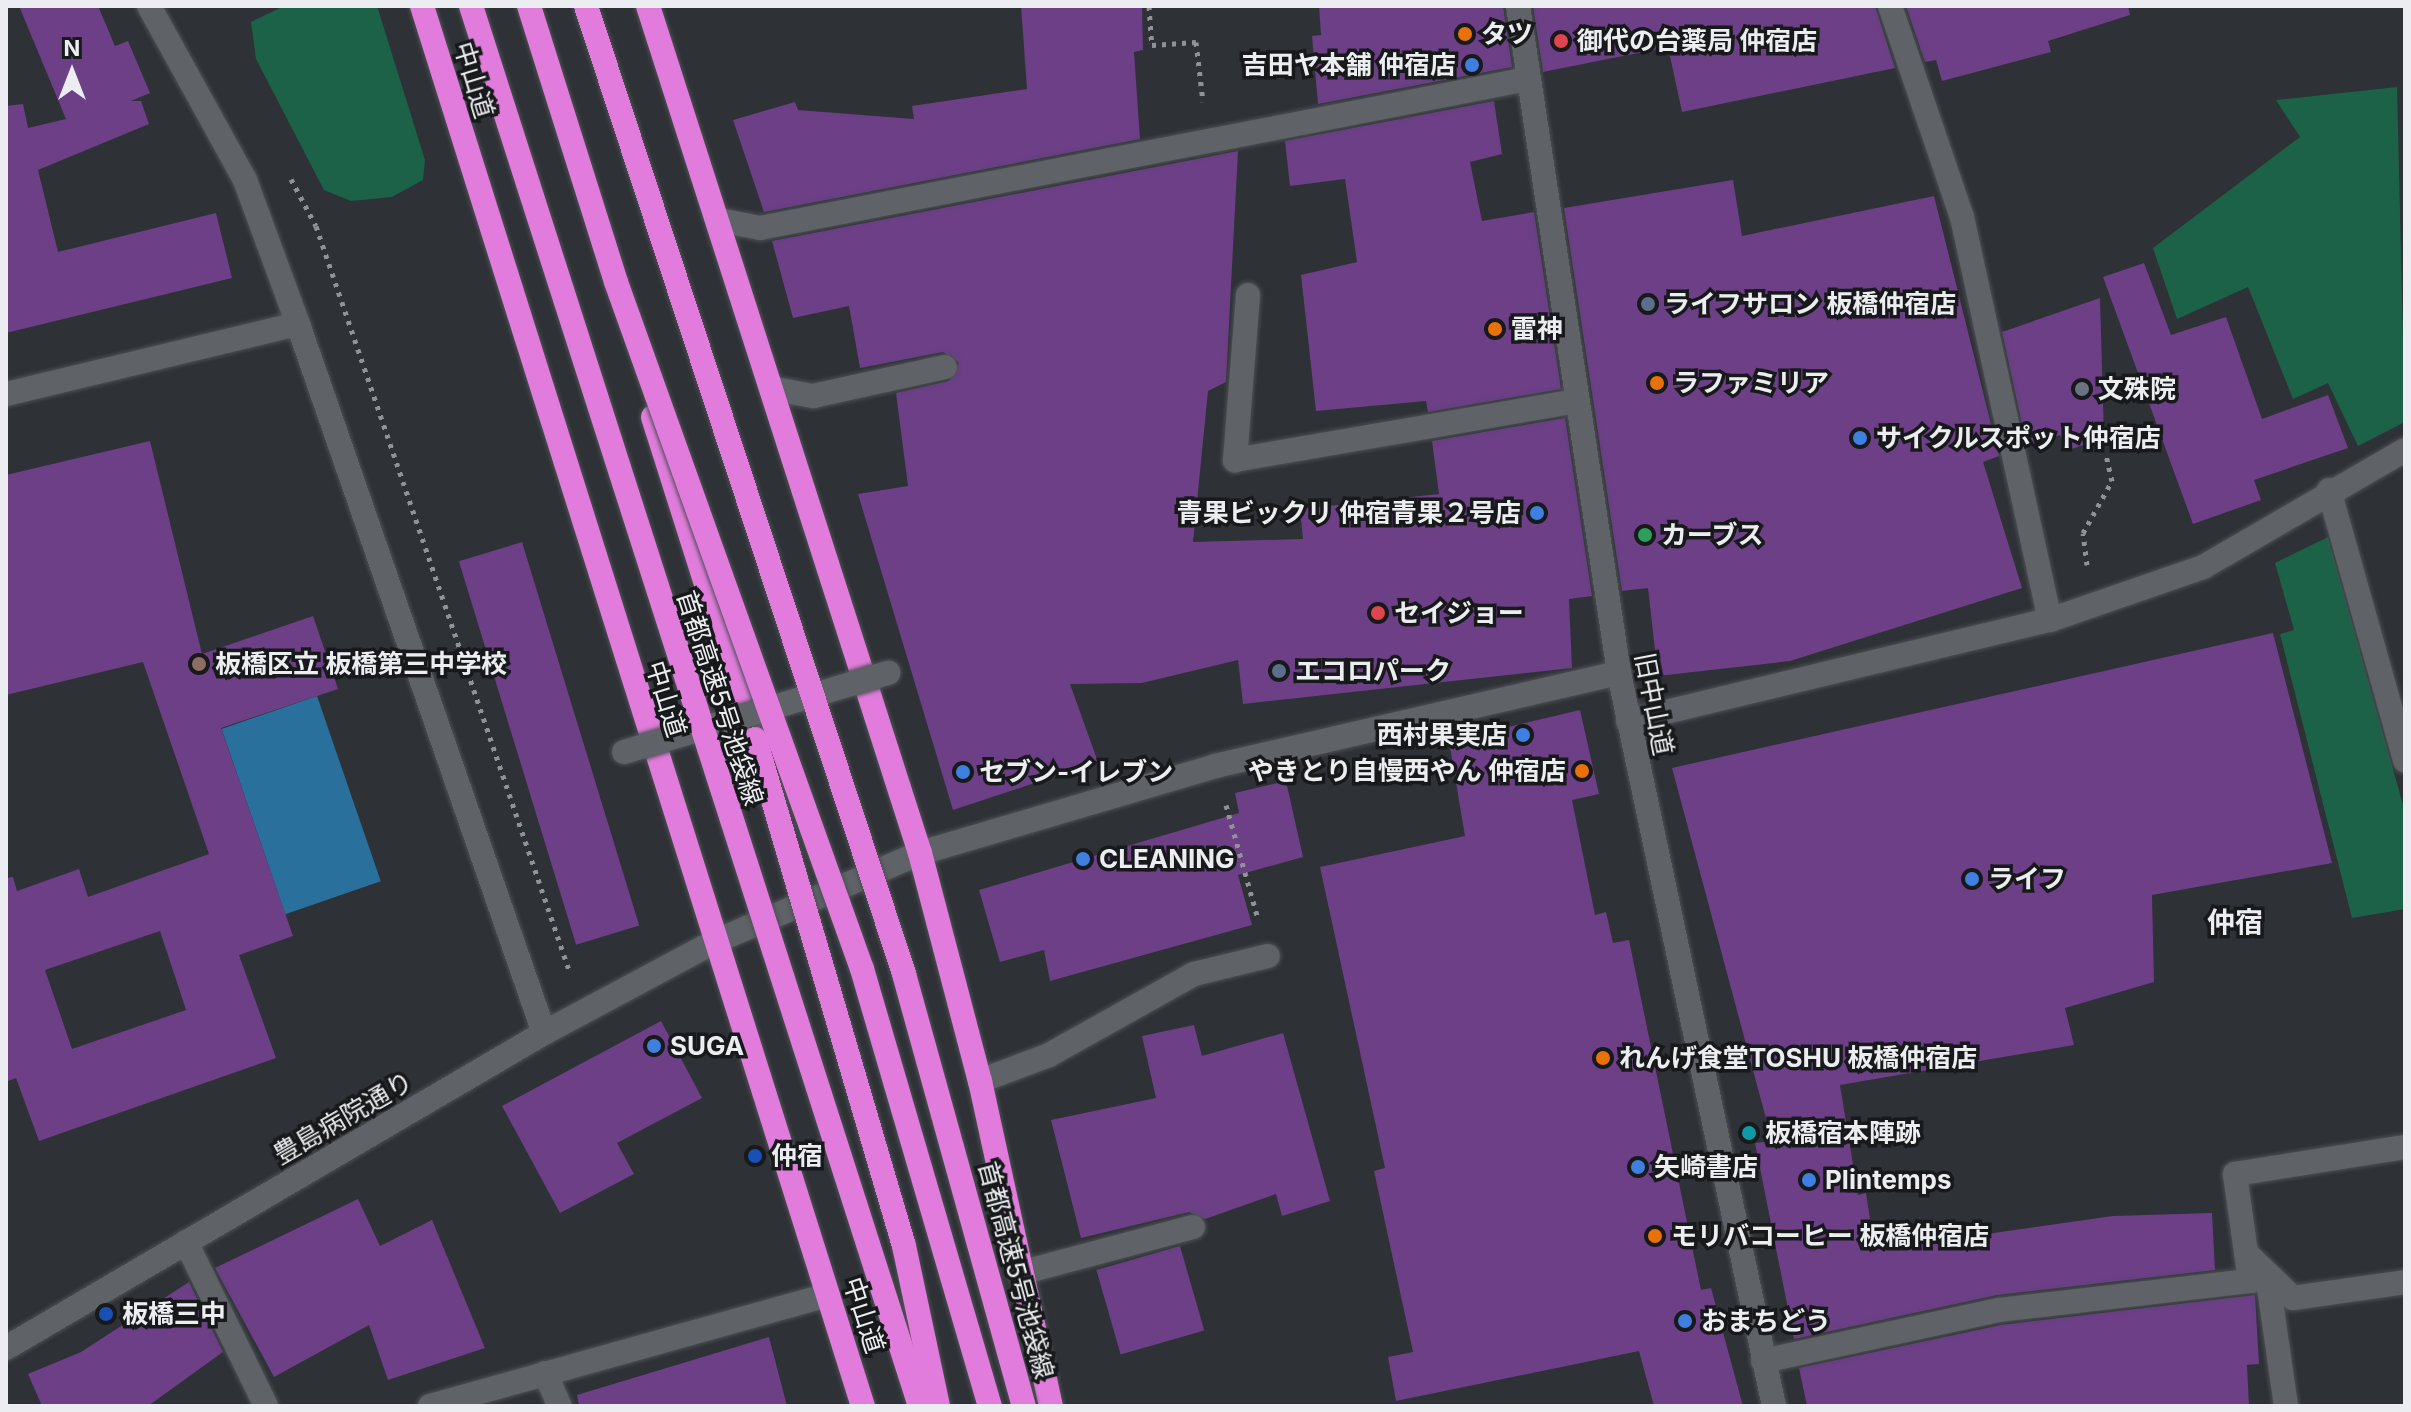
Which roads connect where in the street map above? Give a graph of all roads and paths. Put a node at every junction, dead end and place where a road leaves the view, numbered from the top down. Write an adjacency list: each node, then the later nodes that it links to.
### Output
1 (149, 6): 14 (street)
2 (422, 6): 32 (highway, 中山道)
3 (471, 6): 51 (highway, 首都高速5号池袋線, bridge)
4 (526, 6): 52 (highway, bridge); 53 (highway, bridge)
5 (586, 6): 54 (highway, 首都高速5号池袋線, bridge)
6 (648, 6): 12 (highway)
7 (1149, 6): 11 (path)
8 (1518, 6): 10 (street, 旧中山道)
9 (1890, 6): 23 (street)
10 (1528, 79): 11 (street); 18 (street, 旧中山道)
11 (1207, 139): 12 (street)
12 (719, 220): 16 (highway)
13 (1248, 295): 18 (street)
14 (298, 324): 17 (street); 34 (street)
15 (945, 367): 16 (street)
16 (776, 389): 31 (highway)
17 (6, 394)
18 (1577, 401): 25 (street, 旧中山道)
19 (2405, 450): 21 (street)
20 (2106, 454): 22 (path)
21 (2329, 490): 22 (street); 27 (street)
22 (2093, 605): 23 (street)
23 (2050, 620): 26 (street)
24 (888, 673): 28 (street, bridge)
25 (1619, 673): 26 (street, 旧中山道); 30 (street, 豊島病院通り)
26 (1628, 721): 45 (street, 旧中山道)
27 (2400, 726): 29 (street)
28 (624, 752)
29 (2405, 761)
30 (1215, 766): 31 (street, 豊島病院通り); 33 (path)
31 (920, 853): 32 (street, 豊島病院通り); 35 (highway)
32 (712, 943): 34 (street, 豊島病院通り); 43 (highway, 中山道)
33 (1268, 956): 35 (street)
34 (544, 1033): 38 (street, 豊島病院通り)
35 (980, 1081): 40 (highway)
36 (2404, 1155): 39 (street)
37 (1193, 1227): 40 (street)
38 (186, 1242): 44 (street, 豊島病院通り); 47 (street)
39 (2246, 1253): 41 (street); 45 (street)
40 (1020, 1273): 55 (highway)
41 (2267, 1274): 42 (street); 57 (street)
42 (2405, 1282)
43 (828, 1295): 46 (street); 50 (highway, 中山道)
44 (6, 1348)
45 (1763, 1361): 56 (street, 旧中山道)
46 (545, 1373): 48 (street); 49 (street)
47 (266, 1406)
48 (430, 1406)
49 (560, 1406)
50 (863, 1406)
51 (920, 1406)
52 (938, 1406)
53 (990, 1406)
54 (1024, 1406)
55 (1051, 1406)
56 (1774, 1406)
57 (2286, 1406)

